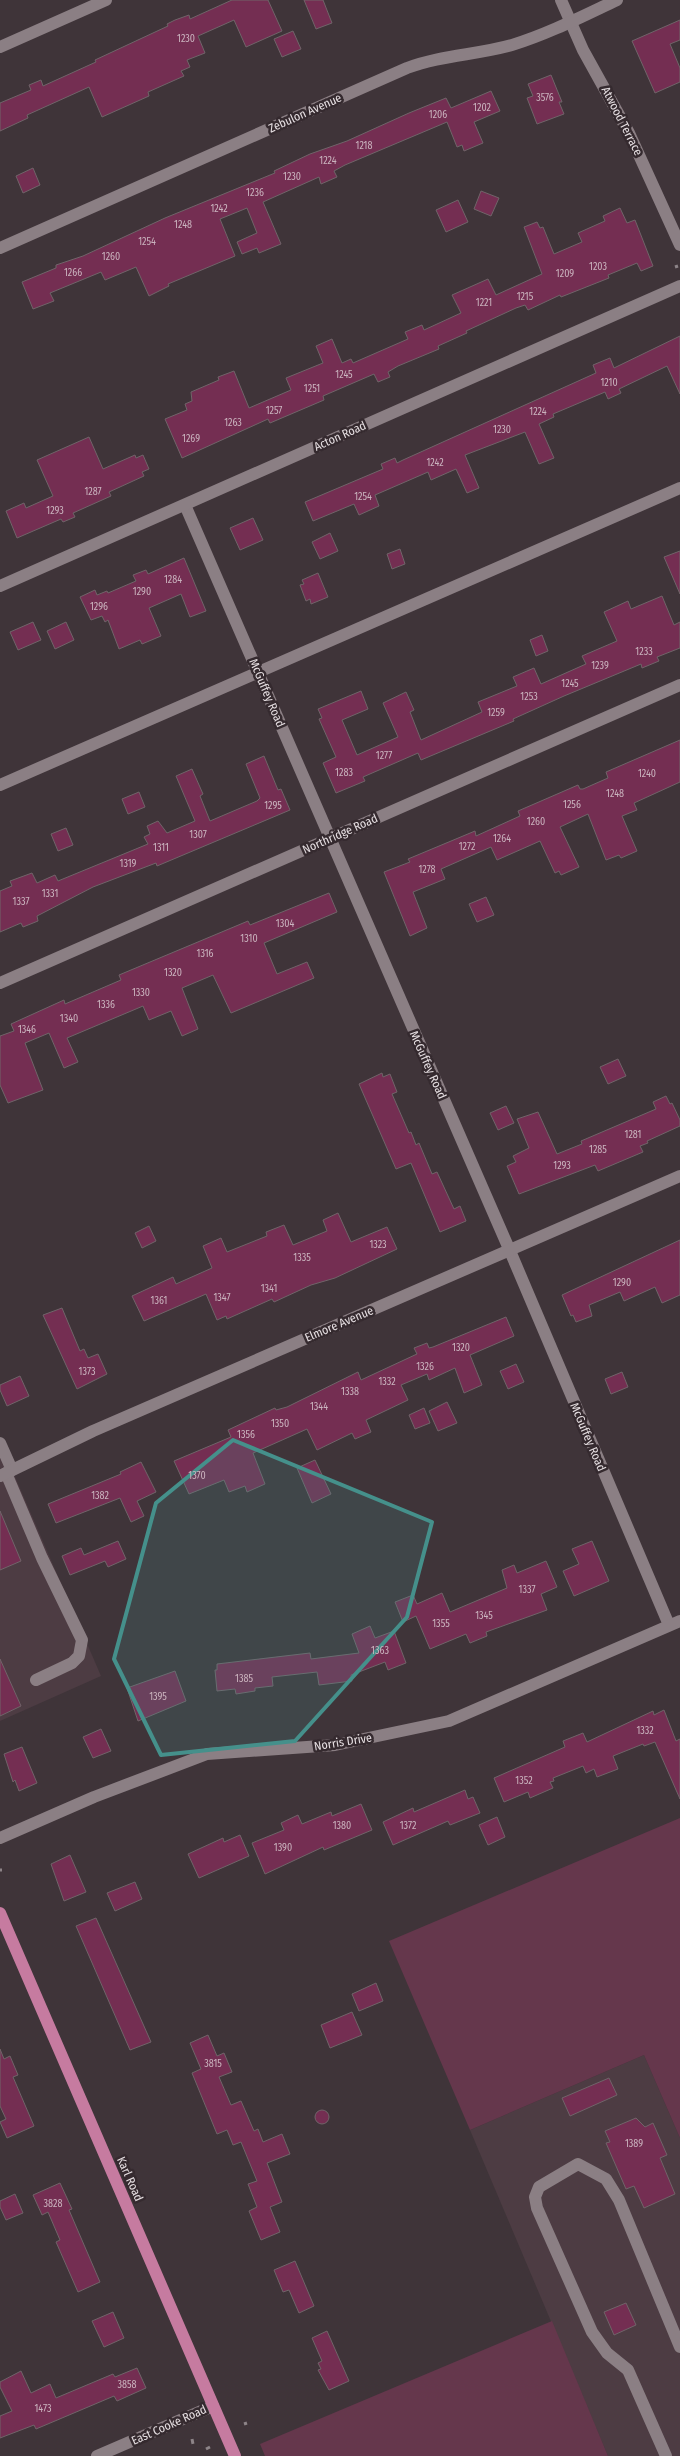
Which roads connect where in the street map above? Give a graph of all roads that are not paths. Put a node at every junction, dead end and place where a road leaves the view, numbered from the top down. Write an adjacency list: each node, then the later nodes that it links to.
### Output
1 (106, 0): 5 (street)
2 (561, 0): 4 (street, Atwood Terrace)
3 (617, 0): 4 (street, Zebulon Avenue)
4 (570, 22): 6 (street, Atwood Terrace); 7 (street, Zebulon Avenue)
5 (0, 46)
6 (680, 245)
7 (0, 248)
8 (680, 286): 10 (street, Acton Road)
9 (680, 488): 12 (street)
10 (185, 505): 11 (street, Acton Road); 12 (street, McGuffey Road)
11 (0, 586)
12 (258, 672): 14 (street); 15 (street, McGuffey Road)
13 (680, 685): 15 (street, Northridge Road)
14 (0, 785)
15 (329, 838): 16 (street, Northridge Road); 18 (street, McGuffey Road)
16 (0, 983)
17 (680, 1176): 18 (street, Elmore Avenue)
18 (510, 1251): 20 (street, Elmore Avenue); 21 (street, McGuffey Road)
19 (0, 1443): 20 (street)
20 (6, 1473): 22 (street)
21 (674, 1623): 23 (street, Norris Drive)
22 (36, 1680)
23 (0, 1838)
24 (0, 1913): 26 (main road, Karl Road)
25 (680, 2347): 29 (street)
26 (213, 2406): 27 (street, East Cooke Road); 28 (main road, Karl Road)
27 (97, 2456)
28 (235, 2456)
29 (666, 2456)

